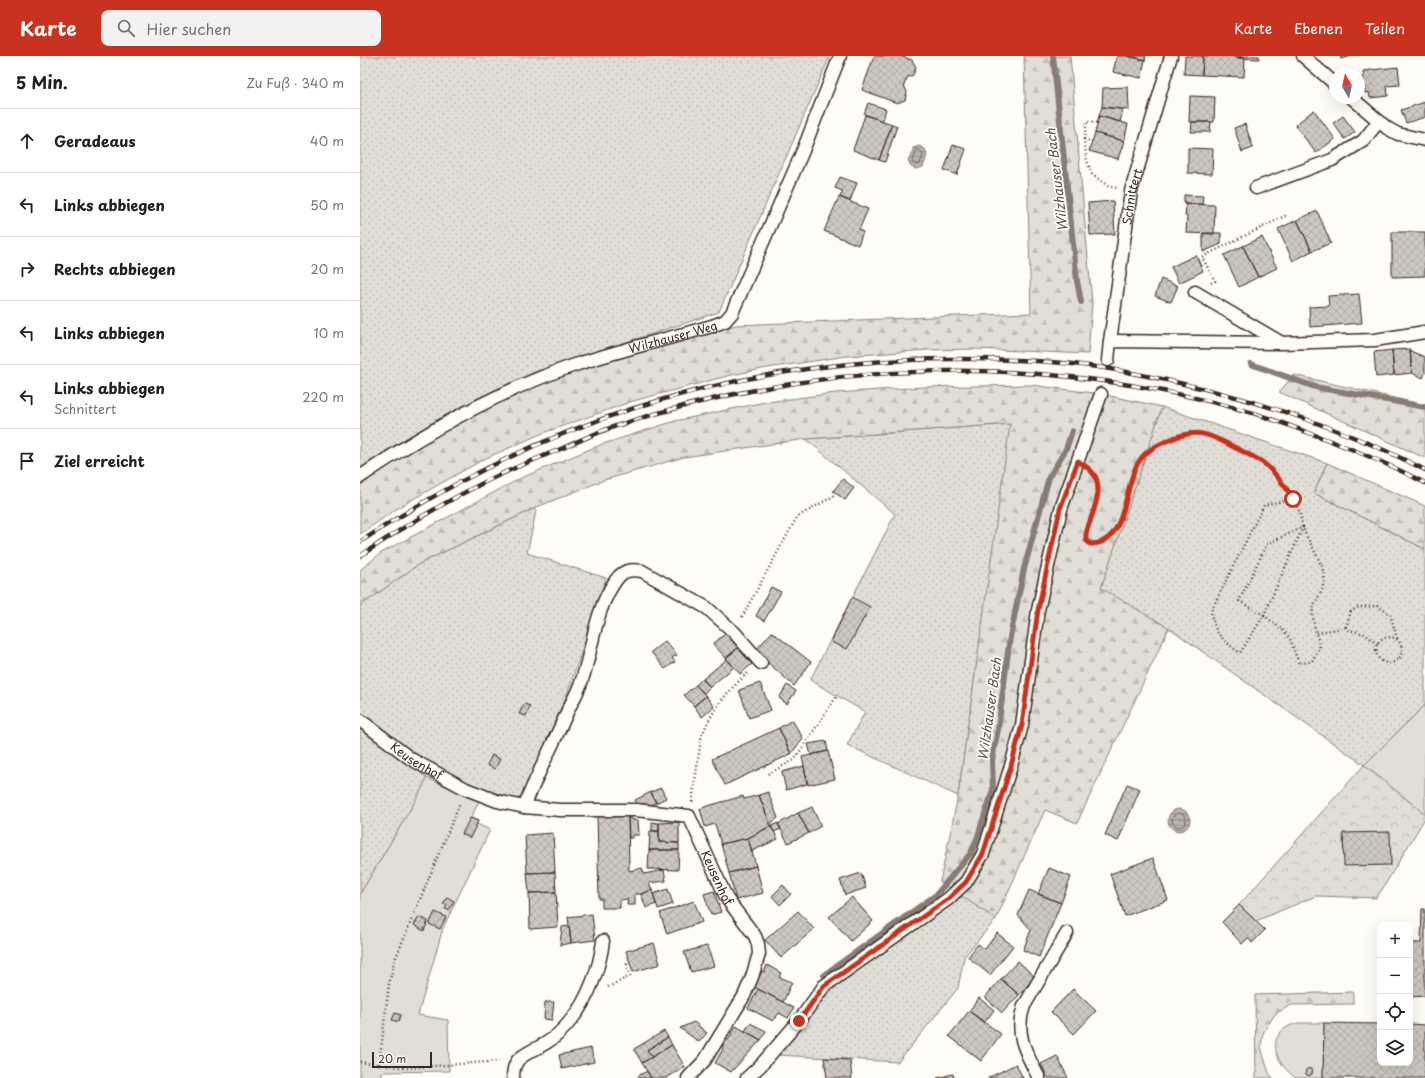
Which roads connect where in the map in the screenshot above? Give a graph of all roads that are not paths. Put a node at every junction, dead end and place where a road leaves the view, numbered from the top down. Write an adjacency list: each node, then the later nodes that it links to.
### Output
1 (840, 56): 15 (lane, Wilzhauser Weg)
2 (1171, 56): 11 (lane, Schnittert)
3 (1303, 56): 4 (lane)
4 (1329, 79)
5 (1359, 104): 6 (lane)
6 (1379, 121): 7 (lane); 8 (lane)
7 (1425, 140)
8 (1256, 188)
9 (1195, 292): 12 (lane)
10 (1425, 332): 12 (lane)
11 (1110, 341): 12 (lane); 13 (lane, Schnittert)
12 (1282, 343)
13 (1108, 360)
14 (1101, 394): 23 (lane)
15 (360, 477)
16 (760, 663): 18 (lane)
17 (360, 720): 18 (lane, Keusenhof)
18 (524, 807): 22 (lane, Keusenhof)
19 (1067, 934): 24 (lane)
20 (602, 941): 21 (lane)
21 (513, 1078)
22 (688, 1078)
23 (747, 1078)
24 (1039, 1078)

